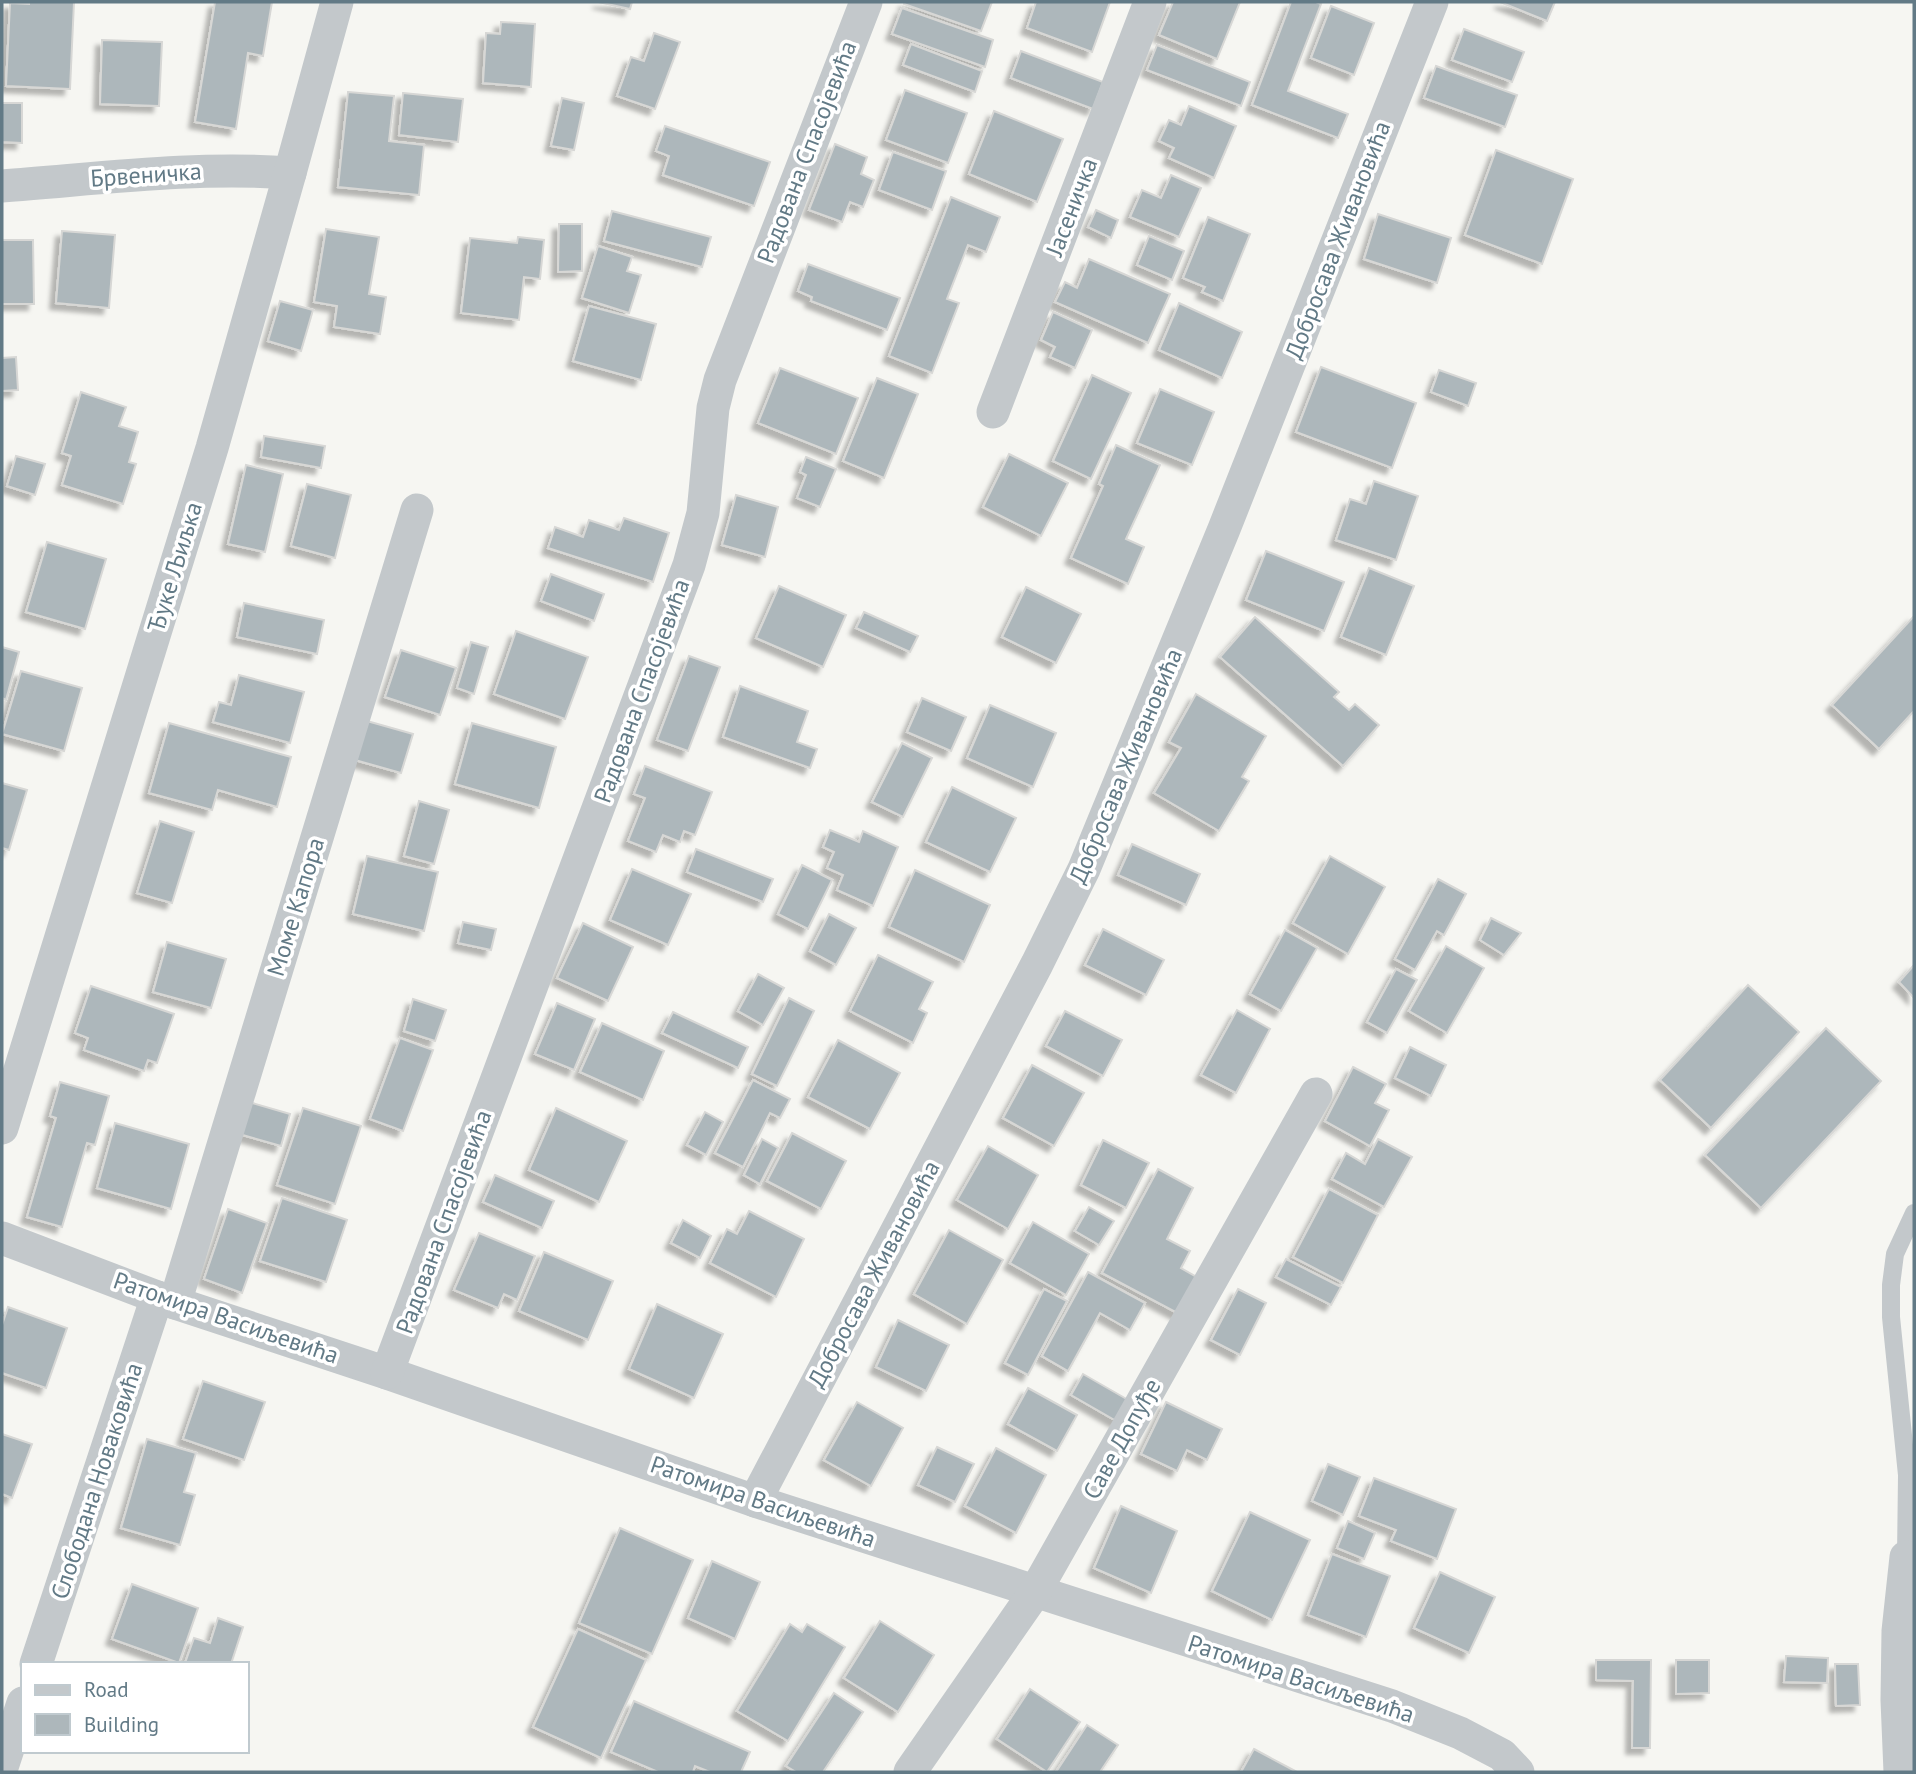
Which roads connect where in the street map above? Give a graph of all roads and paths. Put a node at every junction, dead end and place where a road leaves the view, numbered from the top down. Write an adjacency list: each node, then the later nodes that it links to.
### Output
1 (337, 2): 5 (street, Ђуке Љиљка)
2 (866, 2): 14 (street, Радована Спасојевића)
3 (1150, 2): 7 (street, Јасеничка)
4 (1432, 2): 15 (street, Добросава Живановића)
5 (290, 173): 6 (street, Брвеничка); 10 (street, Ђуке Љиљка)
6 (2, 186)
7 (993, 412)
8 (417, 510): 13 (street, Моме Капора)
9 (1316, 1094): 17 (street, Саве Допуђе)
10 (2, 1128)
11 (1914, 1213): 16 (lane)
12 (2, 1238): 13 (street, Ратомира Васиљевића)
13 (166, 1300): 14 (street, Ратомира Васиљевића); 18 (street, Слободана Новаковића)
14 (387, 1373): 15 (street, Ратомира Васиљевића)
15 (755, 1501): 17 (street, Ратомира Васиљевића)
16 (1906, 1557): 23 (street)
17 (1035, 1592): 21 (street, Саве Допуђе); 22 (street, Ратомира Васиљевића)
18 (37, 1662)
19 (21, 1709): 20 (street)
20 (2, 1767)
21 (910, 1772)
22 (1518, 1772)
23 (1900, 1772)

